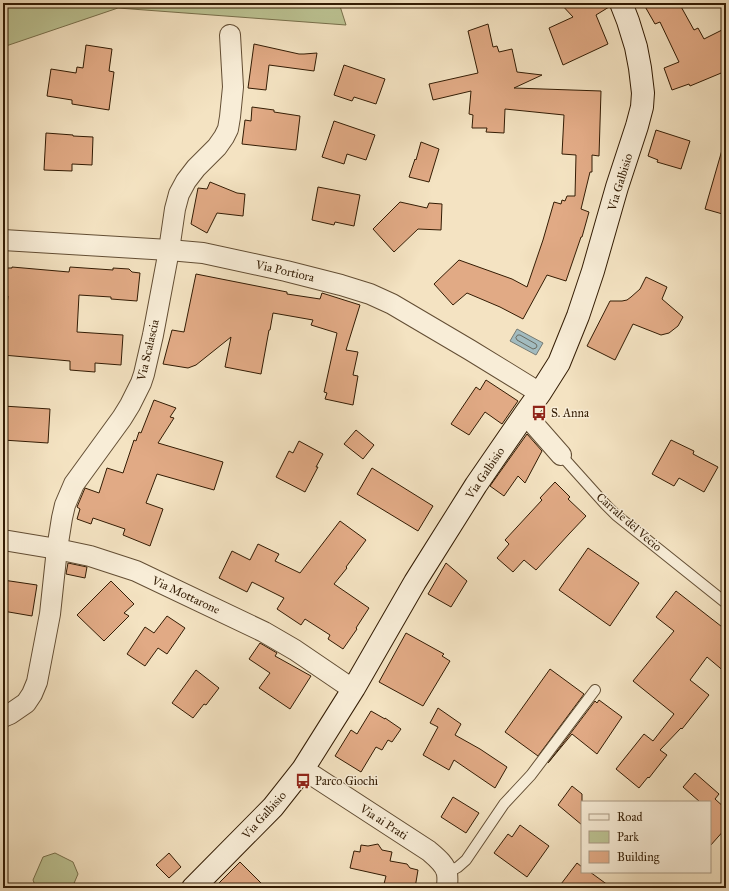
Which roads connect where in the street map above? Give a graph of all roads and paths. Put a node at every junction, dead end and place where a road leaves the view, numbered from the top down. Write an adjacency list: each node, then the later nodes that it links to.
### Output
1 (621, 3): 5 (street, Via Galbisio)
2 (230, 35): 4 (street, Via Scalascia)
3 (3, 240): 4 (street, Via Portiora)
4 (169, 250): 5 (street, Via Portiora); 9 (street, Via Scalascia)
5 (540, 393): 6 (street, Via Galbisio)
6 (525, 414): 7 (street, Carrale del Vecio); 11 (street, Via Galbisio)
7 (561, 455): 10 (lane, Carrale del Vecio)
8 (3, 540): 9 (street, Via Mottarone)
9 (57, 549): 11 (street, Via Mottarone); 13 (street, Via Scalascia)
10 (726, 603)
11 (354, 688): 14 (street, Via Galbisio)
12 (595, 690): 15 (lane)
13 (3, 717)
14 (303, 769): 15 (street, Via ai Prati); 16 (street, Via Galbisio)
15 (447, 880)
16 (193, 888)

